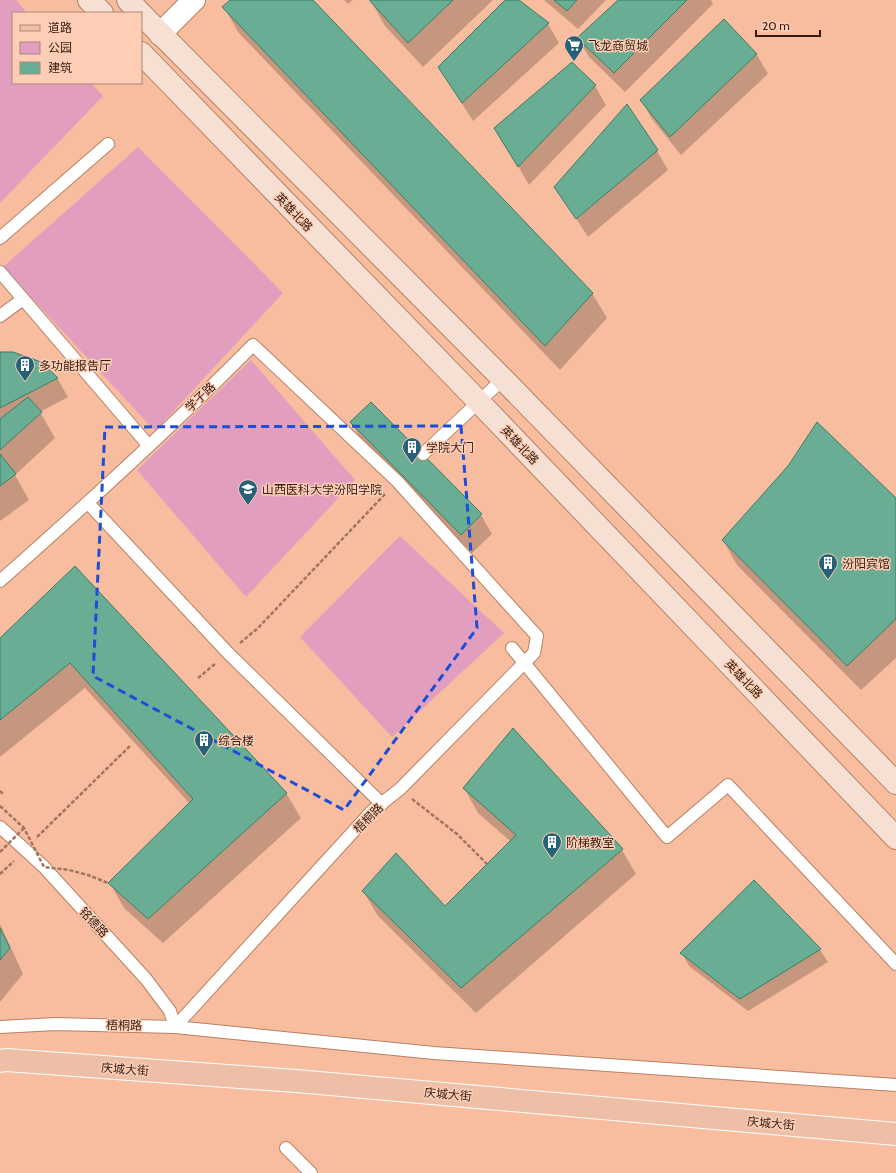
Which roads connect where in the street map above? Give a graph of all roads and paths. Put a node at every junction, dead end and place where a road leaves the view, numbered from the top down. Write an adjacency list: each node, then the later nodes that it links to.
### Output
1 (89, 0): 4 (main road)
2 (128, 0): 5 (main road)
3 (194, 0): 7 (street)
4 (101, 12)
5 (138, 12)
6 (142, 16): 7 (main road)
7 (160, 34): 14 (main road)
8 (142, 55): 15 (main road, 英雄北路)
9 (108, 144): 10 (lane)
10 (0, 238)
11 (0, 272): 12 (lane)
12 (23, 299): 13 (lane); 16 (lane)
13 (0, 316)
14 (503, 379): 15 (lane); 26 (main road)
15 (478, 401): 17 (lane); 32 (main road, 英雄北路)
16 (149, 446): 18 (lane, 学子路); 19 (lane, 学子路)
17 (423, 454)
18 (397, 481): 22 (path); 23 (lane, 梧桐路)
19 (88, 503): 20 (lane, 学子路); 22 (lane)
20 (0, 581)
21 (512, 648): 23 (lane)
22 (228, 653): 24 (path); 28 (lane)
23 (524, 663): 27 (lane, 梧桐路); 39 (lane)
24 (198, 678)
25 (131, 745): 33 (path)
26 (896, 783)
27 (400, 789): 28 (lane, 梧桐路); 35 (path)
28 (382, 804): 41 (lane, 梧桐路)
29 (0, 806): 31 (path, bridge)
30 (0, 827): 33 (lane, 铭德路)
31 (24, 828): 34 (path, bridge); 36 (path, bridge)
32 (896, 838)
33 (25, 850): 36 (lane, 铭德路); 37 (path)
34 (0, 852)
35 (487, 864)
36 (44, 867): 38 (path, bridge); 41 (lane, 铭德路)
37 (0, 874)
38 (108, 883)
39 (896, 964)
40 (0, 1027): 41 (lane, 梧桐路)
41 (175, 1027): 43 (lane)
42 (0, 1061): 44 (main road, 庆城大街)
43 (896, 1085)
44 (896, 1134)
45 (286, 1148): 46 (lane)
46 (311, 1173)

